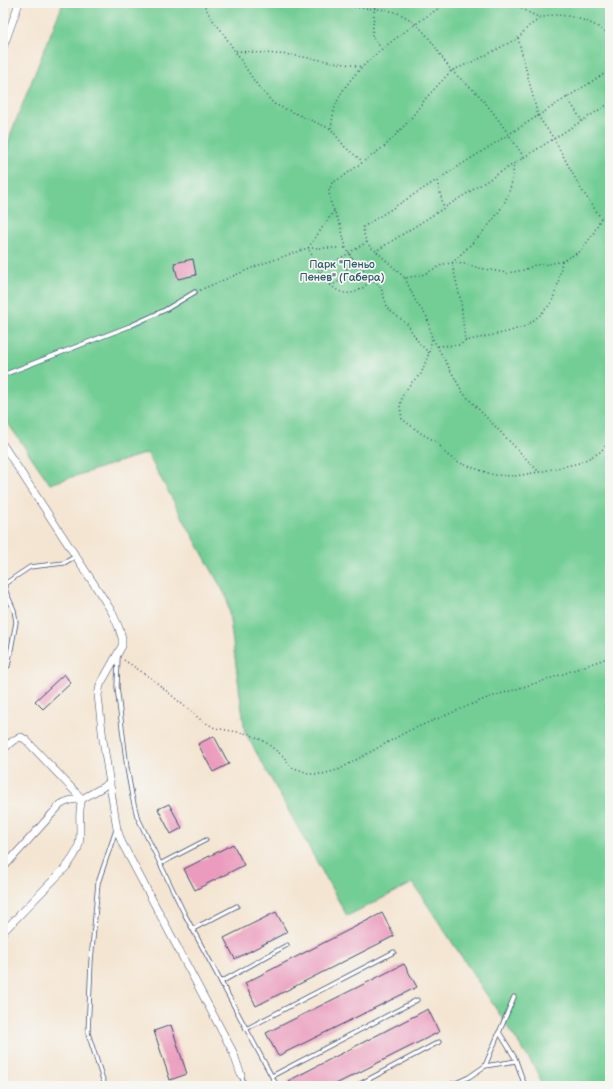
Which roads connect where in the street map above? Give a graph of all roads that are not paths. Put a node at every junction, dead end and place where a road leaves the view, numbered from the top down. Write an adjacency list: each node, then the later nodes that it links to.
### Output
1 (19, 3): 2 (street)
2 (3, 48)
3 (195, 292): 4 (lane)
4 (3, 375)
5 (3, 445): 6 (street)
6 (76, 556): 8 (lane); 9 (street)
7 (3, 577): 8 (lane)
8 (4, 585): 10 (lane)
9 (118, 656): 14 (street); 18 (lane)
10 (8, 666)
11 (610, 698): 12 (lane)
12 (607, 705)
13 (3, 750): 15 (street)
14 (110, 782): 15 (street); 16 (street)
15 (82, 799): 19 (street); 22 (street)
16 (117, 829): 33 (street); 35 (lane)
17 (206, 840): 18 (lane)
18 (160, 864): 21 (lane)
19 (3, 868)
20 (237, 906): 21 (lane)
21 (193, 930): 25 (lane)
22 (3, 932)
23 (287, 945): 25 (lane)
24 (394, 952): 28 (lane)
25 (221, 982): 28 (lane)
26 (514, 997): 29 (lane)
27 (417, 1000): 34 (lane)
28 (246, 1029): 34 (lane)
29 (499, 1032): 31 (lane); 32 (lane)
30 (439, 1042): 38 (lane)
31 (516, 1061): 32 (lane); 40 (lane)
32 (485, 1066): 39 (lane)
33 (241, 1075): 36 (lane)
34 (272, 1076): 37 (lane)
35 (105, 1086)
36 (245, 1086)
37 (277, 1086)
38 (356, 1086)
39 (444, 1086)
40 (525, 1086)

